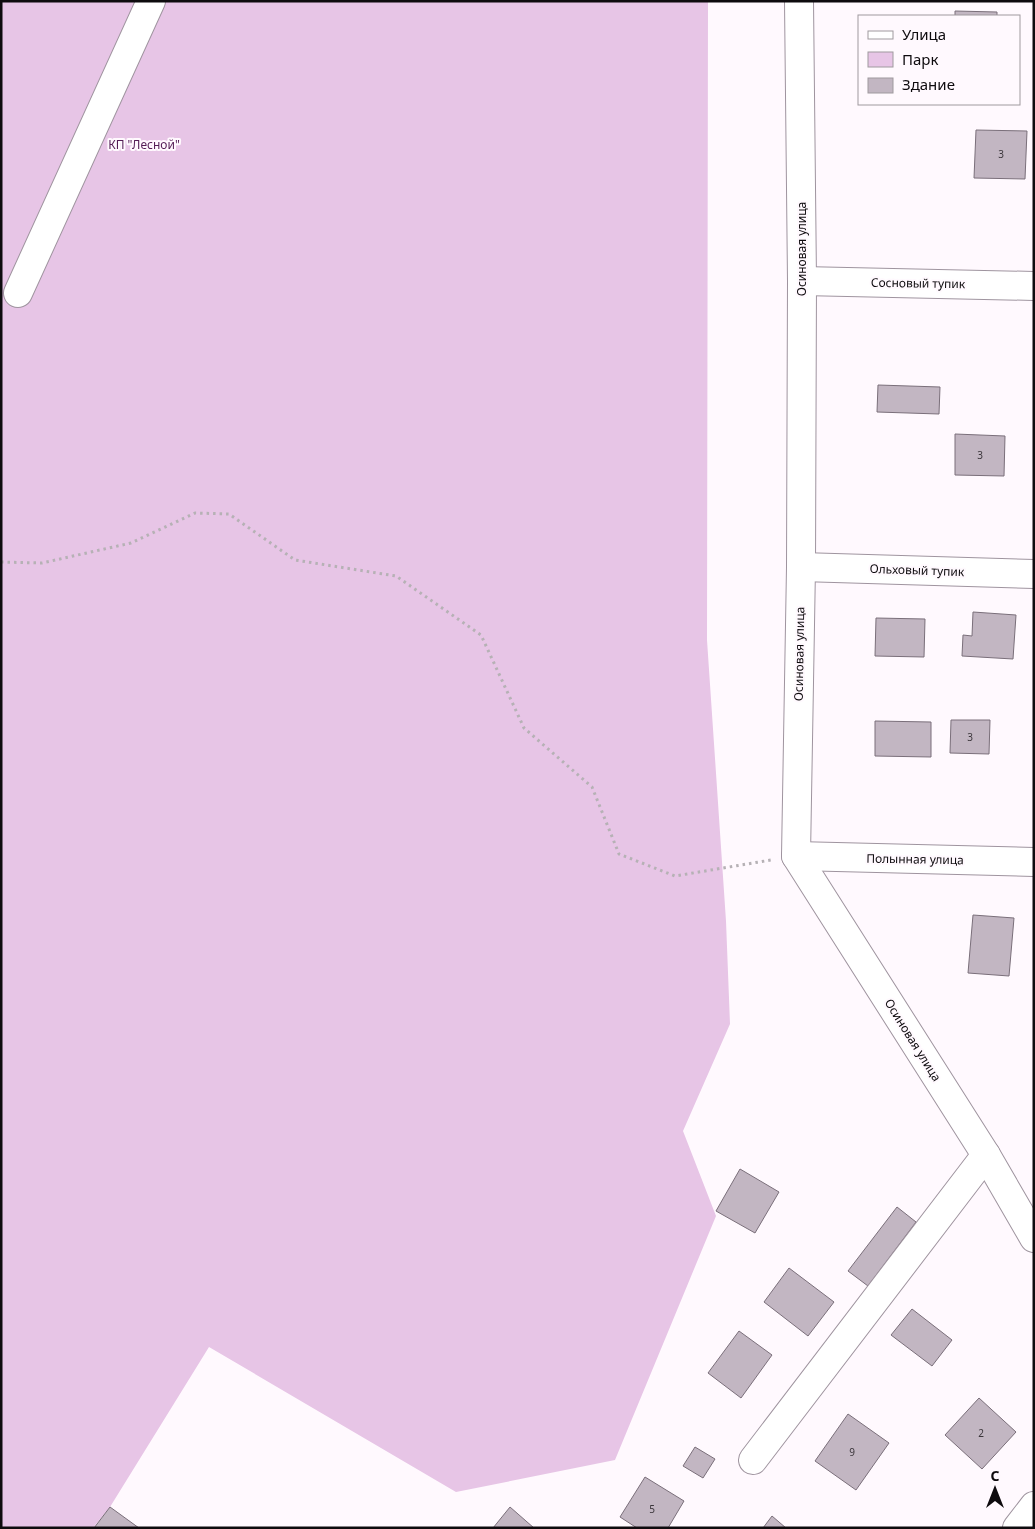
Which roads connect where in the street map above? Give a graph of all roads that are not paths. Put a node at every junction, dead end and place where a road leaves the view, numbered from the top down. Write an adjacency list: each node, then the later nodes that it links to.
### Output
1 (151, 1): 5 (street)
2 (799, 1): 3 (street, Осиновая улица)
3 (802, 281): 4 (street, Сосновый тупик); 6 (street, Осиновая улица)
4 (1034, 286)
5 (18, 293)
6 (801, 567): 7 (street, Ольховый тупик); 8 (street, Осиновая улица)
7 (1034, 574)
8 (796, 856): 9 (street, Полынная улица); 10 (street, Осиновая улица)
9 (1034, 862)
10 (986, 1155): 11 (street, Осиновая улица); 12 (street)
11 (1032, 1234)
12 (753, 1460)
13 (1034, 1506): 14 (street)
14 (1017, 1528)

